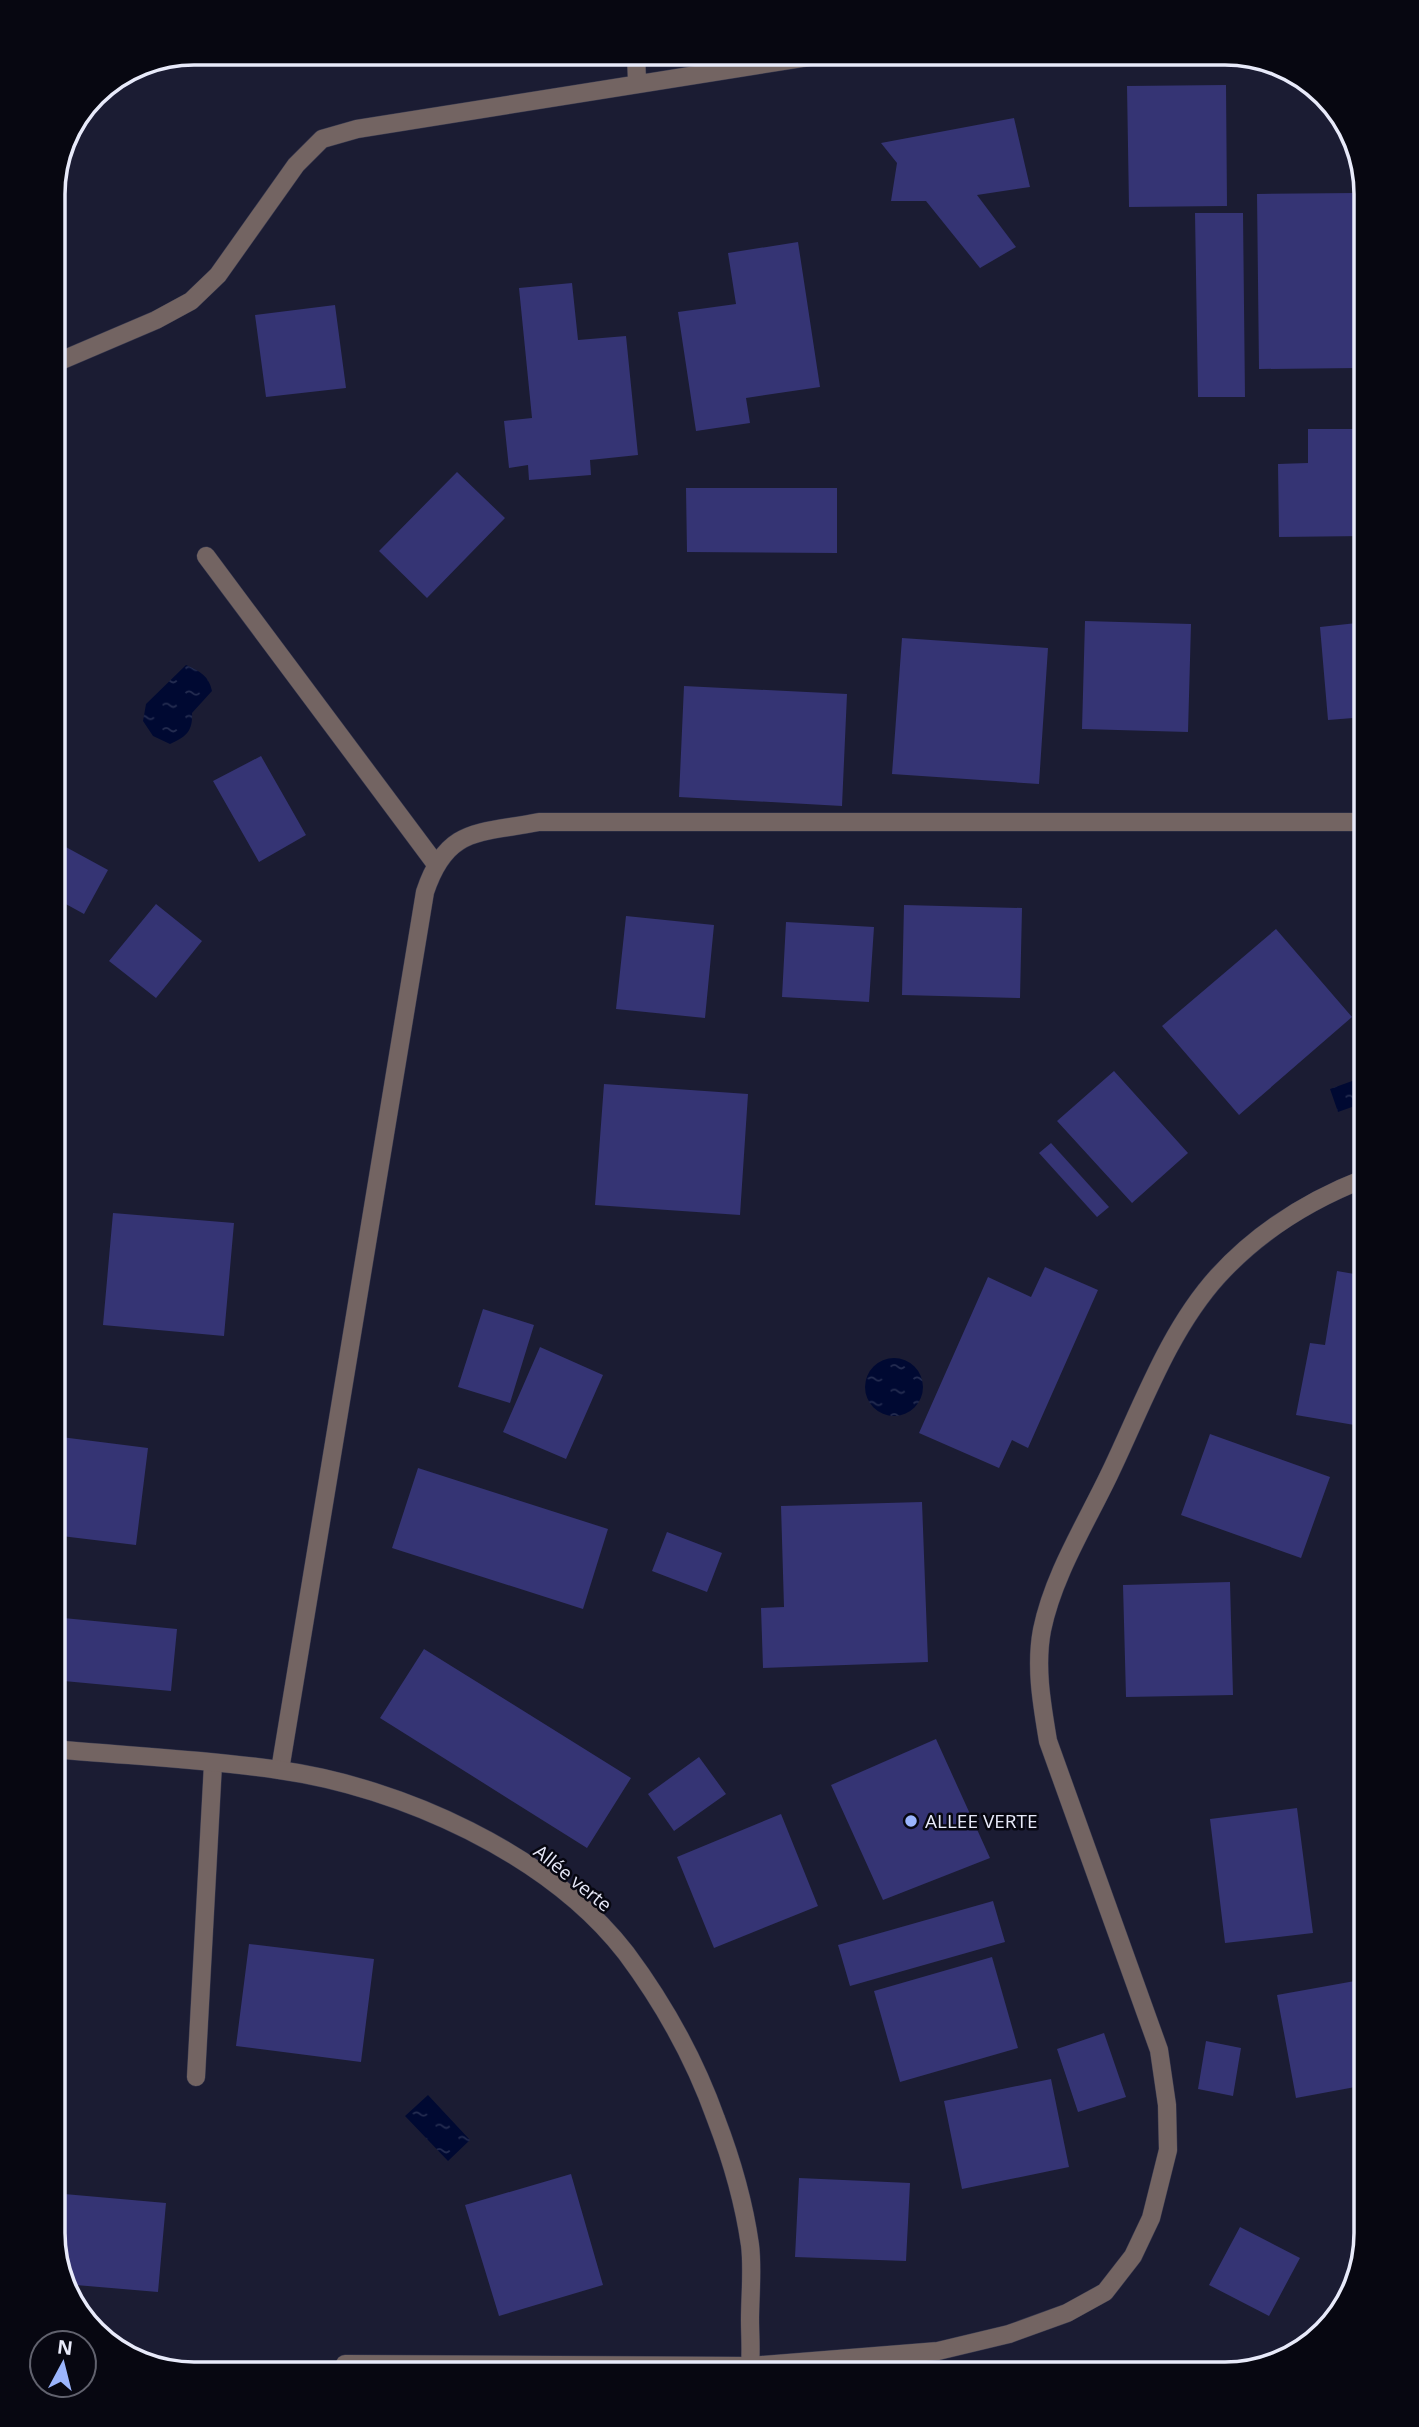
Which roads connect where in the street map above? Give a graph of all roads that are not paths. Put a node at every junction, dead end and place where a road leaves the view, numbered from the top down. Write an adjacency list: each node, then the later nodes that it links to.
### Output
1 (637, 65): 3 (street)
2 (753, 65): 3 (street)
3 (638, 82): 4 (street)
4 (65, 359)
5 (206, 556): 7 (street)
6 (1354, 822): 7 (street)
7 (435, 863): 11 (street)
8 (1354, 1183): 14 (street)
9 (65, 1750): 10 (street, Allée verte)
10 (213, 1764): 11 (street, Allée verte); 12 (street)
11 (280, 1770): 13 (street, Allée verte)
12 (196, 2077)
13 (750, 2362)
14 (829, 2362)

